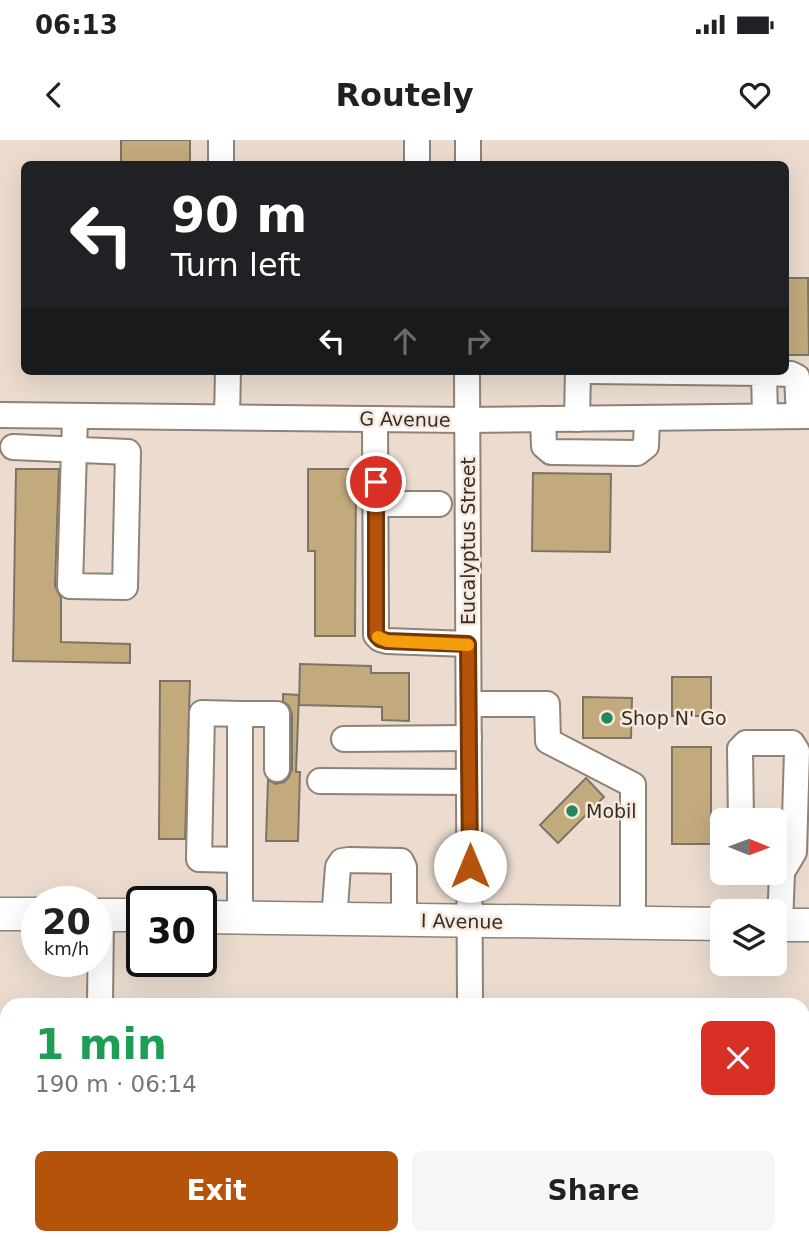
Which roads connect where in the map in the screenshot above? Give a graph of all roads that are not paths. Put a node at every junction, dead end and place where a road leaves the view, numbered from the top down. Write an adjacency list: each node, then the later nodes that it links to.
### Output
1 (221, 140): 4 (street)
2 (417, 140): 5 (street)
3 (468, 140): 6 (street)
4 (221, 161)
5 (417, 161)
6 (468, 161)
7 (789, 374): 15 (street)
8 (228, 375): 16 (street)
9 (467, 375): 21 (street, Eucalyptus Street)
10 (578, 375): 20 (street)
11 (764, 375): 14 (street)
12 (0, 415): 13 (street, G Avenue)
13 (75, 416): 16 (street, G Avenue); 23 (street)
14 (765, 416): 15 (street, G Avenue); 17 (street, G Avenue)
15 (804, 416)
16 (227, 417): 18 (street, G Avenue)
17 (647, 418): 19 (street); 20 (street, G Avenue)
18 (375, 419): 21 (street, G Avenue); 24 (street)
19 (543, 419): 20 (street, G Avenue); 21 (street, G Avenue)
20 (577, 419)
21 (467, 420): 26 (street, Eucalyptus Street)
22 (13, 447): 23 (street)
23 (74, 450): 23 (street)
24 (376, 504): 25 (street); 26 (street)
25 (439, 504)
26 (468, 644): 27 (street, Eucalyptus Street)
27 (470, 704): 30 (street, Eucalyptus Street); 45 (street)
28 (240, 714): 31 (street); 35 (street); 35 (street)
29 (344, 738): 30 (street)
30 (469, 738): 33 (street, Eucalyptus Street)
31 (277, 769)
32 (320, 781): 33 (street)
33 (469, 782): 44 (street, Eucalyptus Street)
34 (741, 808): 36 (street)
35 (240, 860): 41 (street)
36 (788, 860)
37 (781, 886): 47 (street)
38 (0, 914): 39 (main road)
39 (21, 914)
40 (217, 916): 41 (main road, I Avenue)
41 (240, 917): 42 (main road, I Avenue)
42 (334, 920): 43 (main road, I Avenue); 43 (street)
43 (404, 920): 44 (main road, I Avenue)
44 (470, 922): 45 (main road, I Avenue); 50 (street, Eucalyptus Street)
45 (633, 923): 46 (main road, I Avenue)
46 (710, 924)
47 (788, 925)
48 (100, 977): 49 (street)
49 (100, 998)
50 (470, 998)

